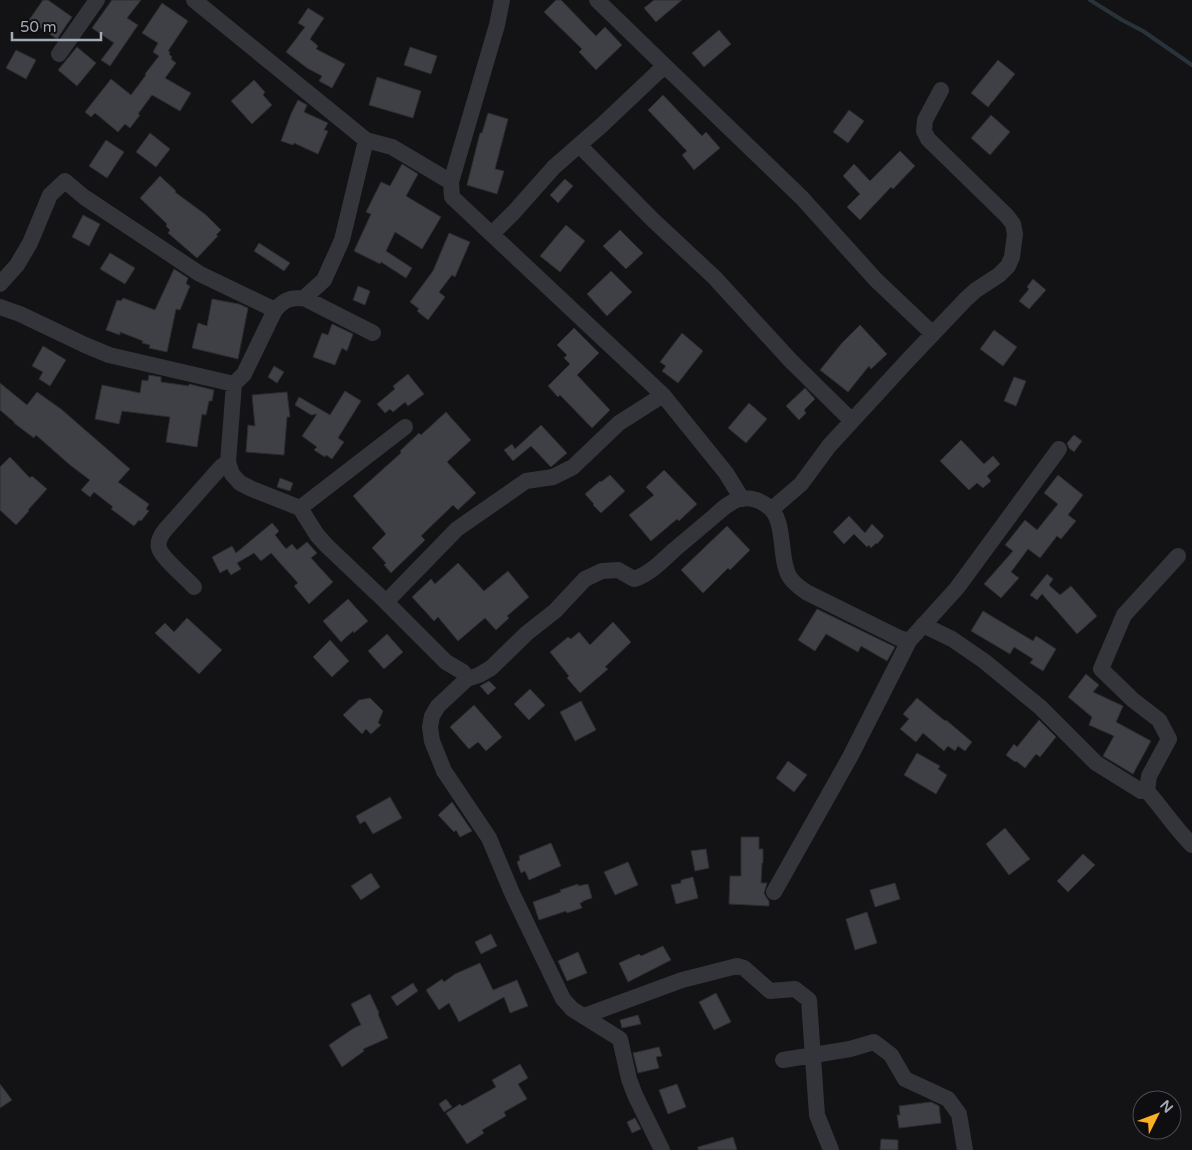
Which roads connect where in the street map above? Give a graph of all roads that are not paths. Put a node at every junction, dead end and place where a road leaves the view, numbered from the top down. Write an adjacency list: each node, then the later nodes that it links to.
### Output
1 (97, 0): 5 (street)
2 (194, 0): 8 (street)
3 (502, 0): 10 (street)
4 (597, 0): 6 (street)
5 (59, 54)
6 (666, 67): 9 (street); 17 (street)
7 (941, 90): 17 (street)
8 (366, 140): 10 (street); 13 (street)
9 (579, 145): 11 (street); 20 (street)
10 (451, 182): 11 (street)
11 (492, 234): 19 (street)
12 (0, 284): 15 (street)
13 (304, 298): 15 (street); 16 (street)
14 (0, 307): 18 (street)
15 (275, 310): 18 (street)
16 (373, 333)
17 (933, 334): 20 (street)
18 (234, 384): 23 (street)
19 (663, 395): 24 (street); 29 (street)
20 (852, 421): 26 (street)
21 (405, 427): 25 (street)
22 (1059, 449): 30 (street)
23 (228, 462): 25 (street); 28 (street)
24 (742, 498): 26 (street); 32 (street)
25 (300, 508): 29 (street)
26 (772, 509): 31 (street)
27 (1178, 556): 33 (street)
28 (194, 587)
29 (386, 602): 32 (street)
30 (923, 625): 31 (street); 33 (street)
31 (909, 640): 35 (street)
32 (467, 679): 36 (street)
33 (1147, 791): 34 (street)
34 (1192, 844)
35 (774, 892)
36 (584, 1016): 37 (street); 39 (street)
37 (812, 1055): 38 (street); 40 (street); 41 (street)
38 (783, 1060)
39 (662, 1150)
40 (831, 1150)
41 (965, 1150)

